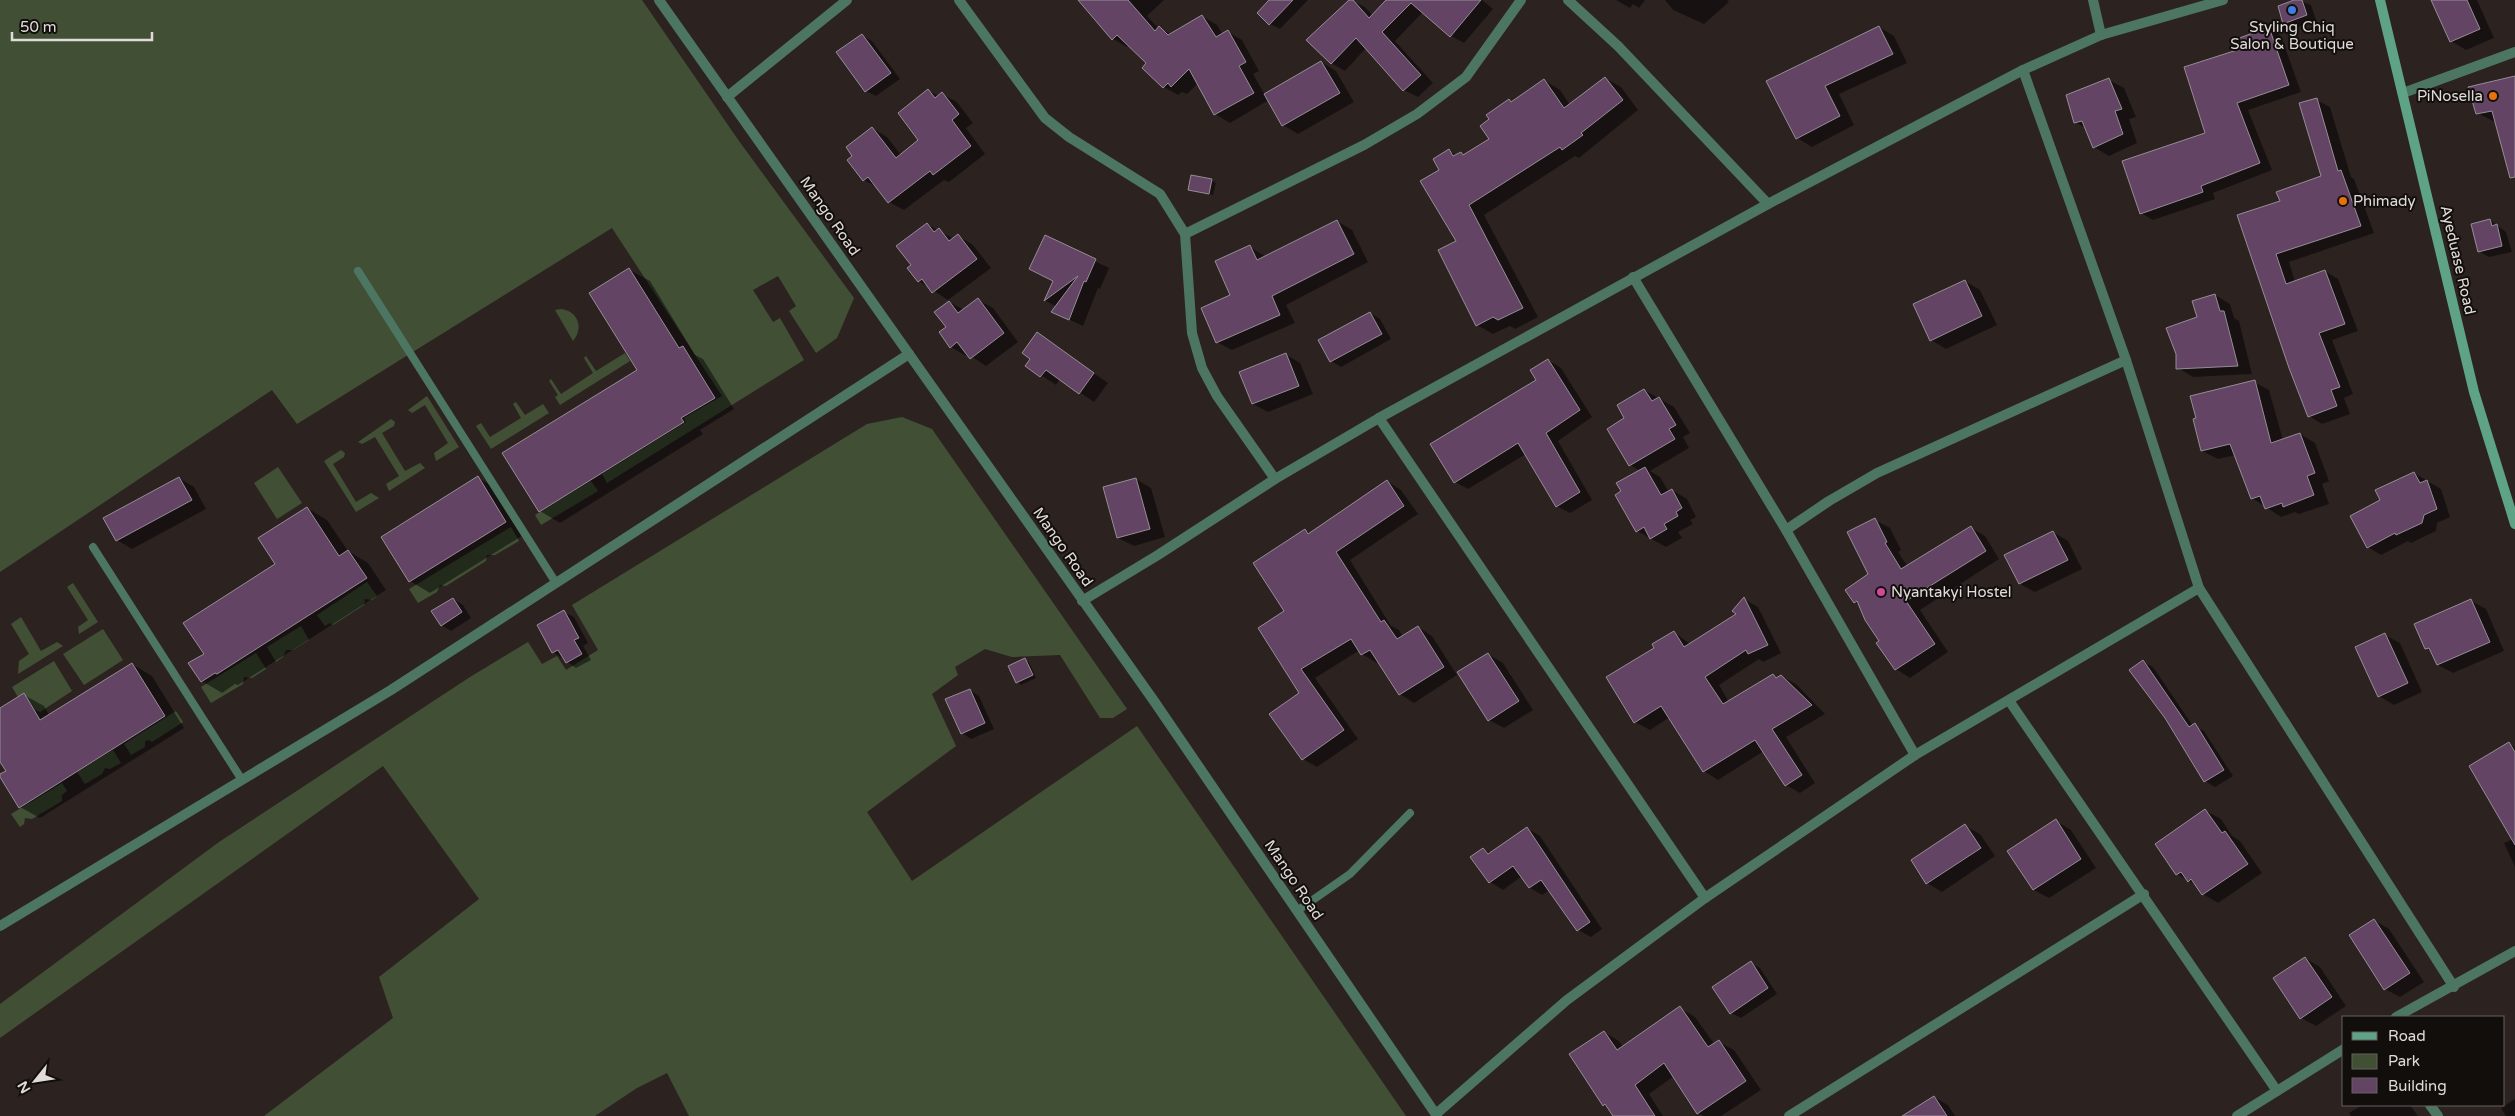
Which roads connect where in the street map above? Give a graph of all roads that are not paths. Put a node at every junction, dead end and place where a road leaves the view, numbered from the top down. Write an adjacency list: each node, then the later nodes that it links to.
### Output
1 (658, 0): 13 (street, Mango Road)
2 (846, 0): 13 (street)
3 (959, 0): 15 (street)
4 (1521, 0): 15 (street)
5 (1568, 0): 14 (street)
6 (2093, 0): 9 (street)
7 (2223, 0): 9 (street)
8 (2380, 0): 12 (street, Ayeduase Road)
9 (2101, 35): 11 (street)
10 (2515, 52): 12 (street)
11 (2024, 70): 14 (street); 19 (street)
12 (2403, 93): 22 (street, Ayeduase Road)
13 (727, 97): 18 (street, Mango Road)
14 (1768, 204): 17 (street)
15 (1185, 234): 21 (street)
16 (358, 271): 25 (lane)
17 (1633, 277): 20 (street); 23 (street)
18 (909, 354): 25 (street); 27 (street, Mango Road)
19 (2126, 360): 23 (street); 26 (street)
20 (1379, 418): 21 (street); 33 (street)
21 (1275, 479): 27 (street)
22 (2515, 524)
23 (1786, 530): 29 (street)
24 (93, 547): 30 (lane)
25 (556, 583): 30 (street)
26 (2199, 588): 28 (street); 37 (street)
27 (1082, 601): 34 (street, Mango Road)
28 (2010, 702): 29 (street); 32 (street)
29 (1915, 755): 33 (street)
30 (242, 780): 35 (street)
31 (1410, 813): 34 (lane)
32 (2144, 894): 40 (street); 42 (street)
33 (1704, 898): 41 (street)
34 (1297, 911): 41 (street, Mango Road)
35 (0, 926)
36 (2515, 951): 37 (street)
37 (2454, 987): 38 (street)
38 (2398, 1016)
39 (2342, 1050): 40 (street)
40 (2277, 1091): 43 (street)
41 (1437, 1115)
42 (1789, 1116)
43 (2237, 1116)

